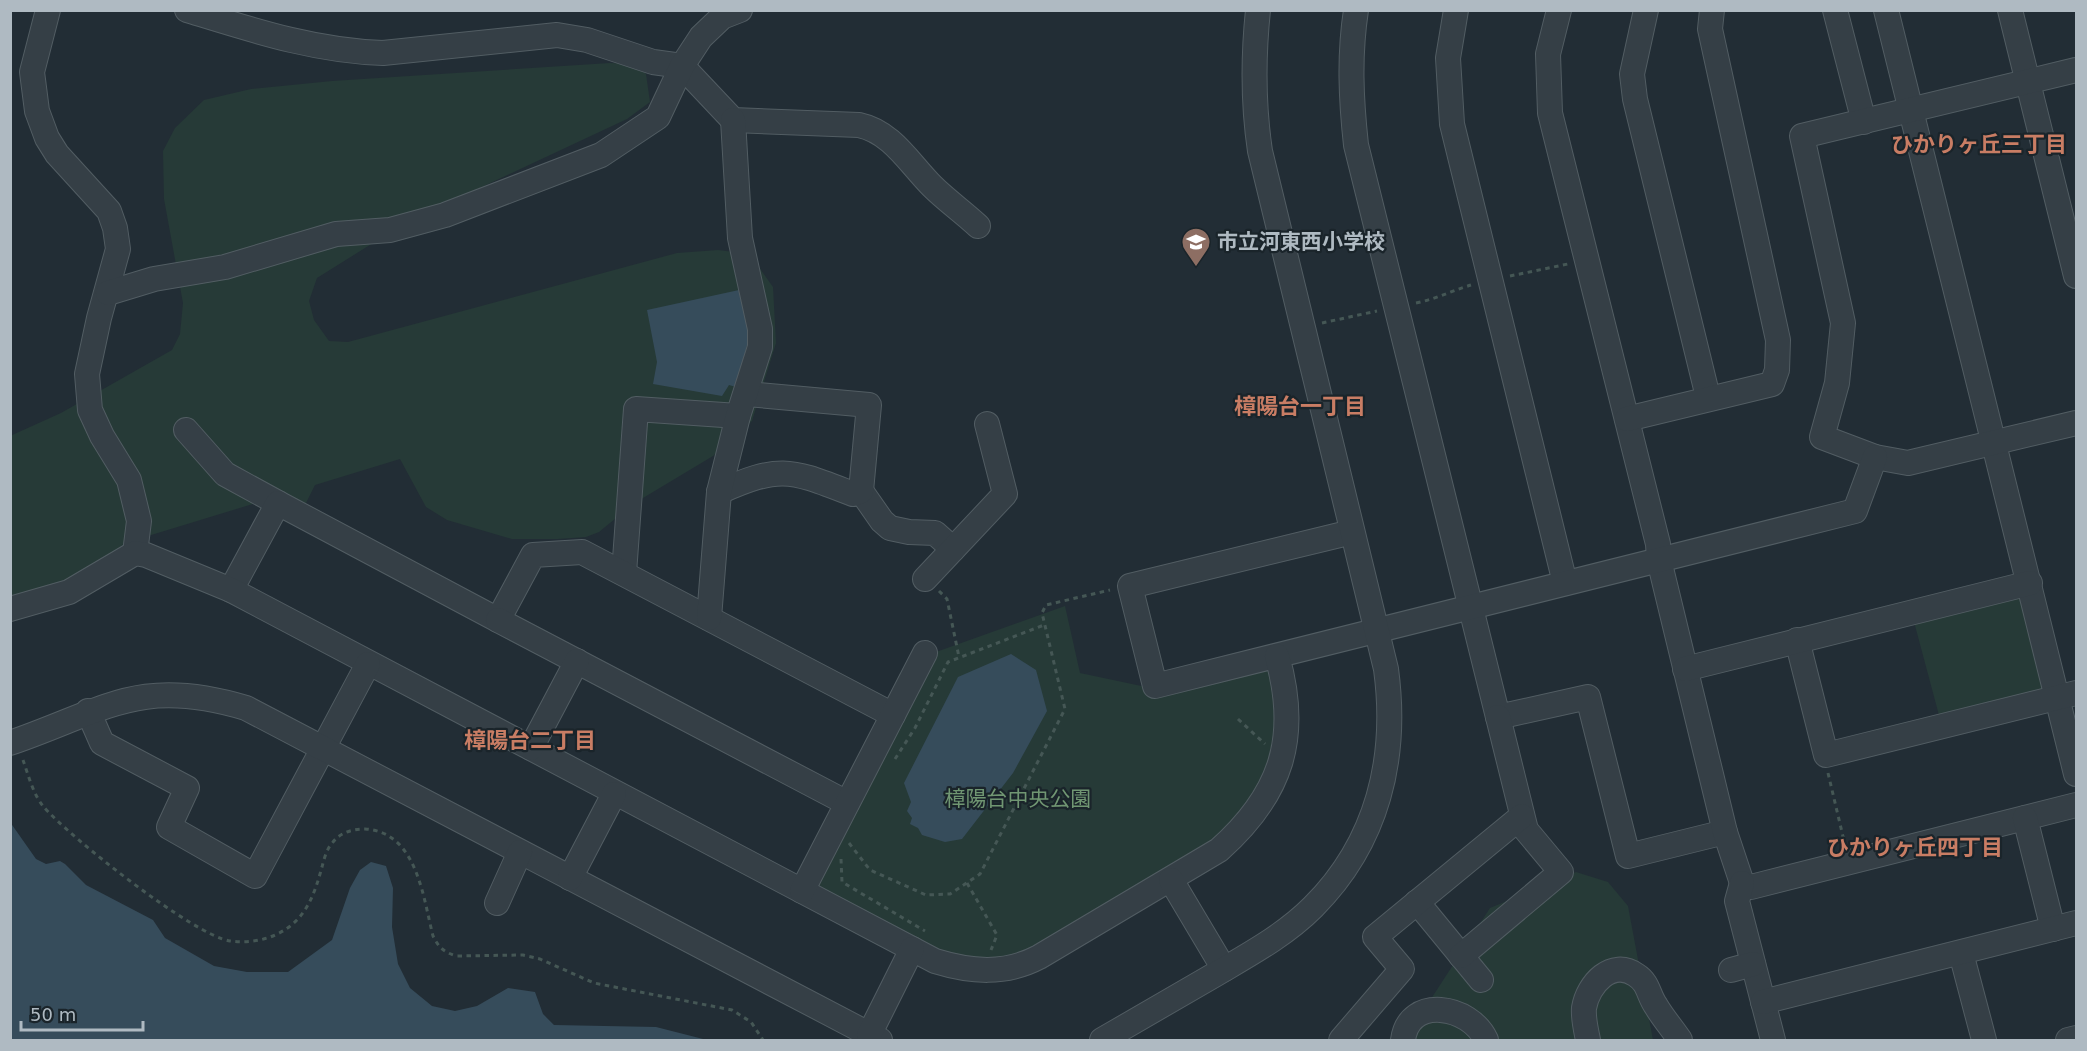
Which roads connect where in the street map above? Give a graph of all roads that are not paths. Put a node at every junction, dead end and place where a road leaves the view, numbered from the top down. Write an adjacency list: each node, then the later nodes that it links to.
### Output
1 (48, 10): 21 (street)
2 (187, 10): 13 (street)
3 (740, 10): 13 (street)
4 (1258, 10): 34 (street)
5 (1356, 10): 43 (street)
6 (1456, 10): 40 (street)
7 (1559, 10): 25 (street)
8 (1646, 10): 23 (street)
9 (1712, 10): 23 (street)
10 (1835, 10): 18 (street)
11 (1886, 10): 16 (street)
12 (2010, 10): 15 (street)
13 (682, 66): 17 (street); 21 (street)
14 (2076, 70): 15 (street)
15 (2028, 82): 16 (street); 20 (street)
16 (1911, 110): 18 (street); 29 (street)
17 (732, 120): 19 (street); 22 (street)
18 (1864, 122): 30 (street)
19 (978, 226)
20 (2076, 276)
21 (108, 293): 36 (street)
22 (747, 394): 24 (street); 31 (street)
23 (1708, 398): 25 (street)
24 (738, 416): 32 (street); 38 (street)
25 (1627, 419): 37 (street)
26 (2076, 423): 29 (street)
27 (987, 424): 35 (street)
28 (186, 430): 33 (street)
29 (1995, 442): 30 (street); 41 (street)
30 (1875, 457): 37 (street)
31 (861, 491): 32 (street); 35 (street)
32 (719, 492): 45 (street)
33 (278, 503): 42 (street); 46 (street)
34 (1352, 532): 47 (street); 50 (street)
35 (953, 549): 39 (street)
36 (135, 553): 42 (street); 44 (street)
37 (1659, 560): 40 (street); 53 (street)
38 (624, 573): 45 (street); 46 (street)
39 (925, 579)
40 (1565, 582): 43 (street)
41 (2030, 583): 48 (street); 54 (street)
42 (231, 590): 52 (street)
43 (1469, 607): 47 (street); 57 (street)
44 (10, 609)
45 (709, 618): 56 (street)
46 (498, 620): 51 (street)
47 (1377, 630): 50 (street); 79 (street)
48 (1797, 640): 53 (street); 54 (street)
49 (926, 653): 56 (street)
50 (1277, 656): 70 (street)
51 (577, 661): 59 (street); 63 (street)
52 (368, 664): 59 (street); 60 (street)
53 (1685, 669): 67 (street)
54 (2067, 696): 61 (street)
55 (88, 711): 58 (street); 60 (street); 60 (street)
56 (893, 715): 63 (street)
57 (1498, 717): 65 (street); 67 (street)
58 (14, 742)
59 (531, 748): 62 (street)
60 (324, 749): 68 (street)
61 (2076, 774)
62 (614, 794): 69 (street); 72 (street)
63 (848, 803): 72 (street)
64 (2076, 805): 66 (street)
65 (1522, 816): 73 (street); 78 (street)
66 (2025, 818): 71 (street); 75 (street)
67 (1725, 832): 71 (street)
68 (520, 852): 69 (street); 74 (street)
69 (570, 878): 83 (street)
70 (1171, 880): 76 (street); 79 (street)
71 (1742, 883): 81 (street)
72 (802, 891): 76 (street)
73 (1417, 902): 78 (street); 85 (street)
74 (497, 903)
75 (2065, 926): 77 (street)
76 (912, 950): 83 (street)
77 (1961, 953): 81 (street); 91 (street)
78 (1461, 956): 80 (street)
79 (1224, 969): 84 (street)
80 (1482, 980)
81 (1763, 1002): 90 (street)
82 (2076, 1038): 92 (street)
83 (875, 1039)
84 (1102, 1041)
85 (1341, 1041)
86 (1403, 1041): 87 (street)
87 (1486, 1041)
88 (1588, 1041): 89 (street)
89 (1680, 1041)
90 (1773, 1041)
91 (1984, 1041)
92 (2068, 1041)

